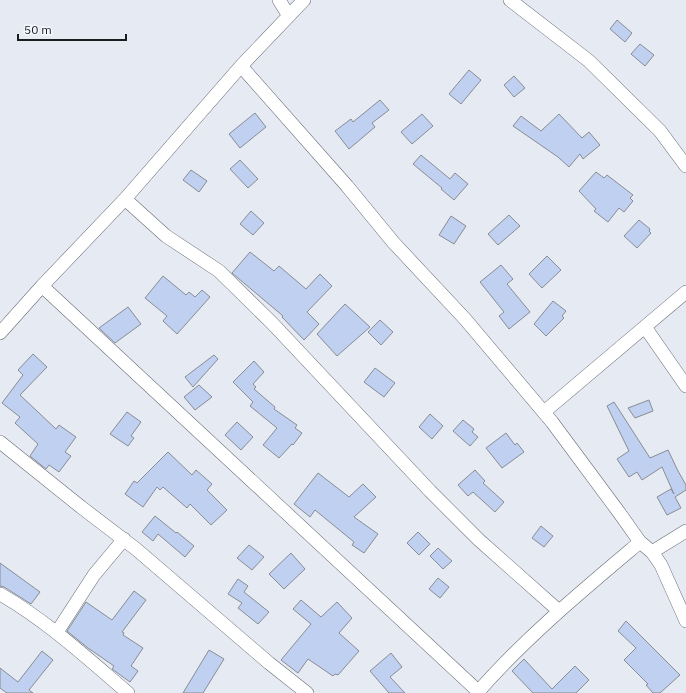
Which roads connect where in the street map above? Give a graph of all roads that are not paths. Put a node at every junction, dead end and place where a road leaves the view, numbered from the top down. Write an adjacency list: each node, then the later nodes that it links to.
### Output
1 (279, 0): 4 (street)
2 (304, 0): 4 (street)
3 (510, 0): 6 (street)
4 (289, 16): 5 (street)
5 (241, 66): 7 (street); 13 (street)
6 (686, 166)
7 (124, 199): 8 (street); 20 (street)
8 (42, 286): 11 (street); 25 (street)
9 (686, 292): 10 (street)
10 (644, 327): 12 (street); 13 (street)
11 (0, 333)
12 (686, 386)
13 (544, 412): 17 (street)
14 (0, 442): 16 (street)
15 (686, 531): 18 (street)
16 (124, 539): 22 (street); 24 (street)
17 (640, 542): 18 (street); 20 (street)
18 (652, 552): 21 (street)
19 (0, 594): 22 (street)
20 (559, 611): 25 (street)
21 (686, 621)
22 (57, 632): 23 (street)
23 (128, 693)
24 (307, 693)
25 (479, 693)

